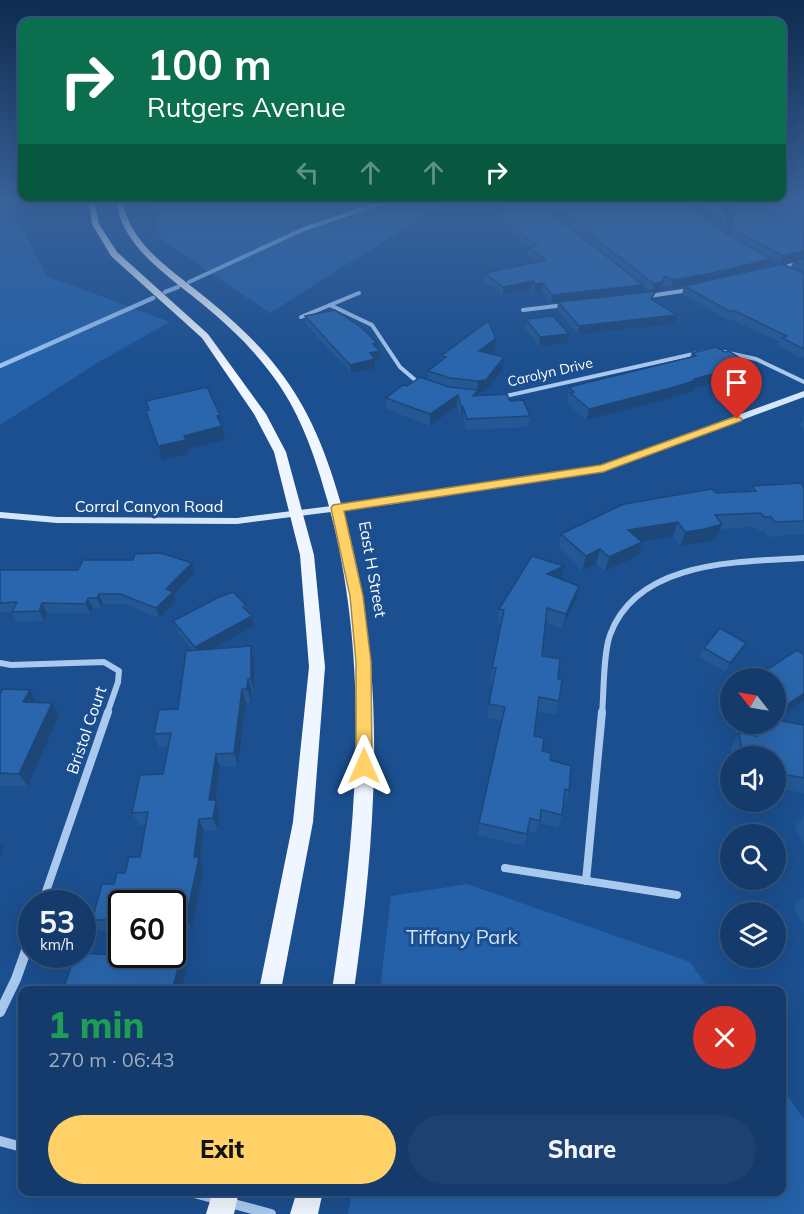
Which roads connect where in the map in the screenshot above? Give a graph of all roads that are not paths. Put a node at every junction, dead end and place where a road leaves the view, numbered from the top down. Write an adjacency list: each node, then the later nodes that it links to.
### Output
1 (115, 255): 21 (main road)
2 (149, 255): 20 (main road, East H Street)
3 (804, 261): 4 (street)
4 (779, 268): 5 (street); 6 (street)
5 (772, 270)
6 (787, 272)
7 (693, 289): 10 (street)
8 (643, 290): 10 (street)
9 (359, 293): 12 (street)
10 (651, 296): 11 (street)
11 (644, 297)
12 (330, 305): 15 (street); 17 (street)
13 (566, 305): 14 (street)
14 (523, 310)
15 (301, 317)
16 (804, 382): 19 (street, Carolyn Drive)
17 (426, 387)
18 (804, 394): 20 (main road, Corral Canyon Road)
19 (497, 397)
20 (337, 508): 21 (main road, Corral Canyon Road); 31 (main road, East H Street)
21 (297, 514): 22 (main road, Corral Canyon Road); 30 (main road)
22 (0, 515)
23 (804, 558): 26 (street)
24 (0, 663): 27 (street, Bristol Court)
25 (505, 868): 26 (street)
26 (586, 881): 28 (street)
27 (46, 890)
28 (677, 895)
29 (20, 968): 32 (street)
30 (271, 986)
31 (344, 986)
32 (0, 1012)
33 (0, 1140): 34 (street)
34 (18, 1146)
35 (203, 1196): 37 (street)
36 (309, 1196): 39 (main road)
37 (223, 1202): 38 (street)
38 (271, 1214)
39 (304, 1214)

